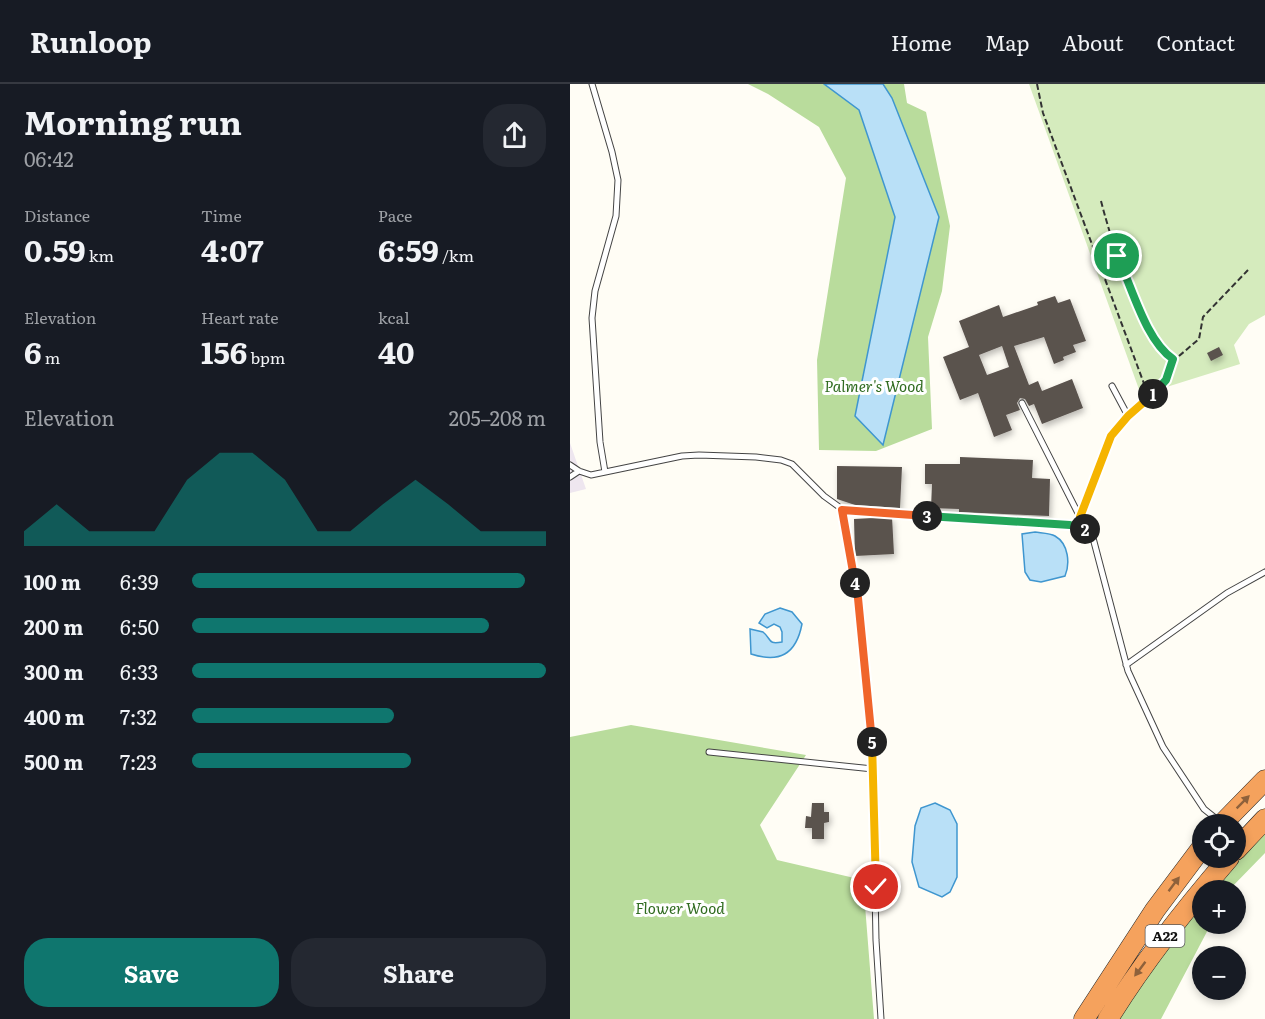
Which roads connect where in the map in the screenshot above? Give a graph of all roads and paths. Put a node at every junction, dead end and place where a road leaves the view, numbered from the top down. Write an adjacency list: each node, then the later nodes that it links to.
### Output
1 (592, 84): 12 (lane)
2 (1037, 84): 7 (path)
3 (1101, 201): 5 (path)
4 (1248, 270): 5 (path)
5 (1173, 359): 7 (lane)
6 (1112, 386): 9 (lane)
7 (1150, 397): 9 (lane)
8 (1022, 403): 15 (lane)
9 (1128, 416): 15 (lane)
10 (570, 465): 11 (lane)
11 (579, 471): 12 (lane); 13 (lane)
12 (605, 472): 14 (lane)
13 (570, 477)
14 (842, 510): 16 (lane); 20 (lane)
15 (1080, 517): 16 (lane)
16 (1086, 529): 18 (lane)
17 (1265, 572): 18 (lane)
18 (1126, 665): 22 (lane)
19 (709, 752): 20 (lane)
20 (873, 769): 28 (lane)
21 (1265, 780): 23 (highway, one-way to 21)
22 (1212, 814)
23 (1240, 814)
24 (1265, 819): 25 (highway)
25 (1246, 823)
26 (1192, 861): 29 (highway, A22, one-way to 26)
27 (1220, 868): 30 (highway, A22, one-way to 30)
28 (881, 1019)
29 (1084, 1019)
30 (1108, 1019)

